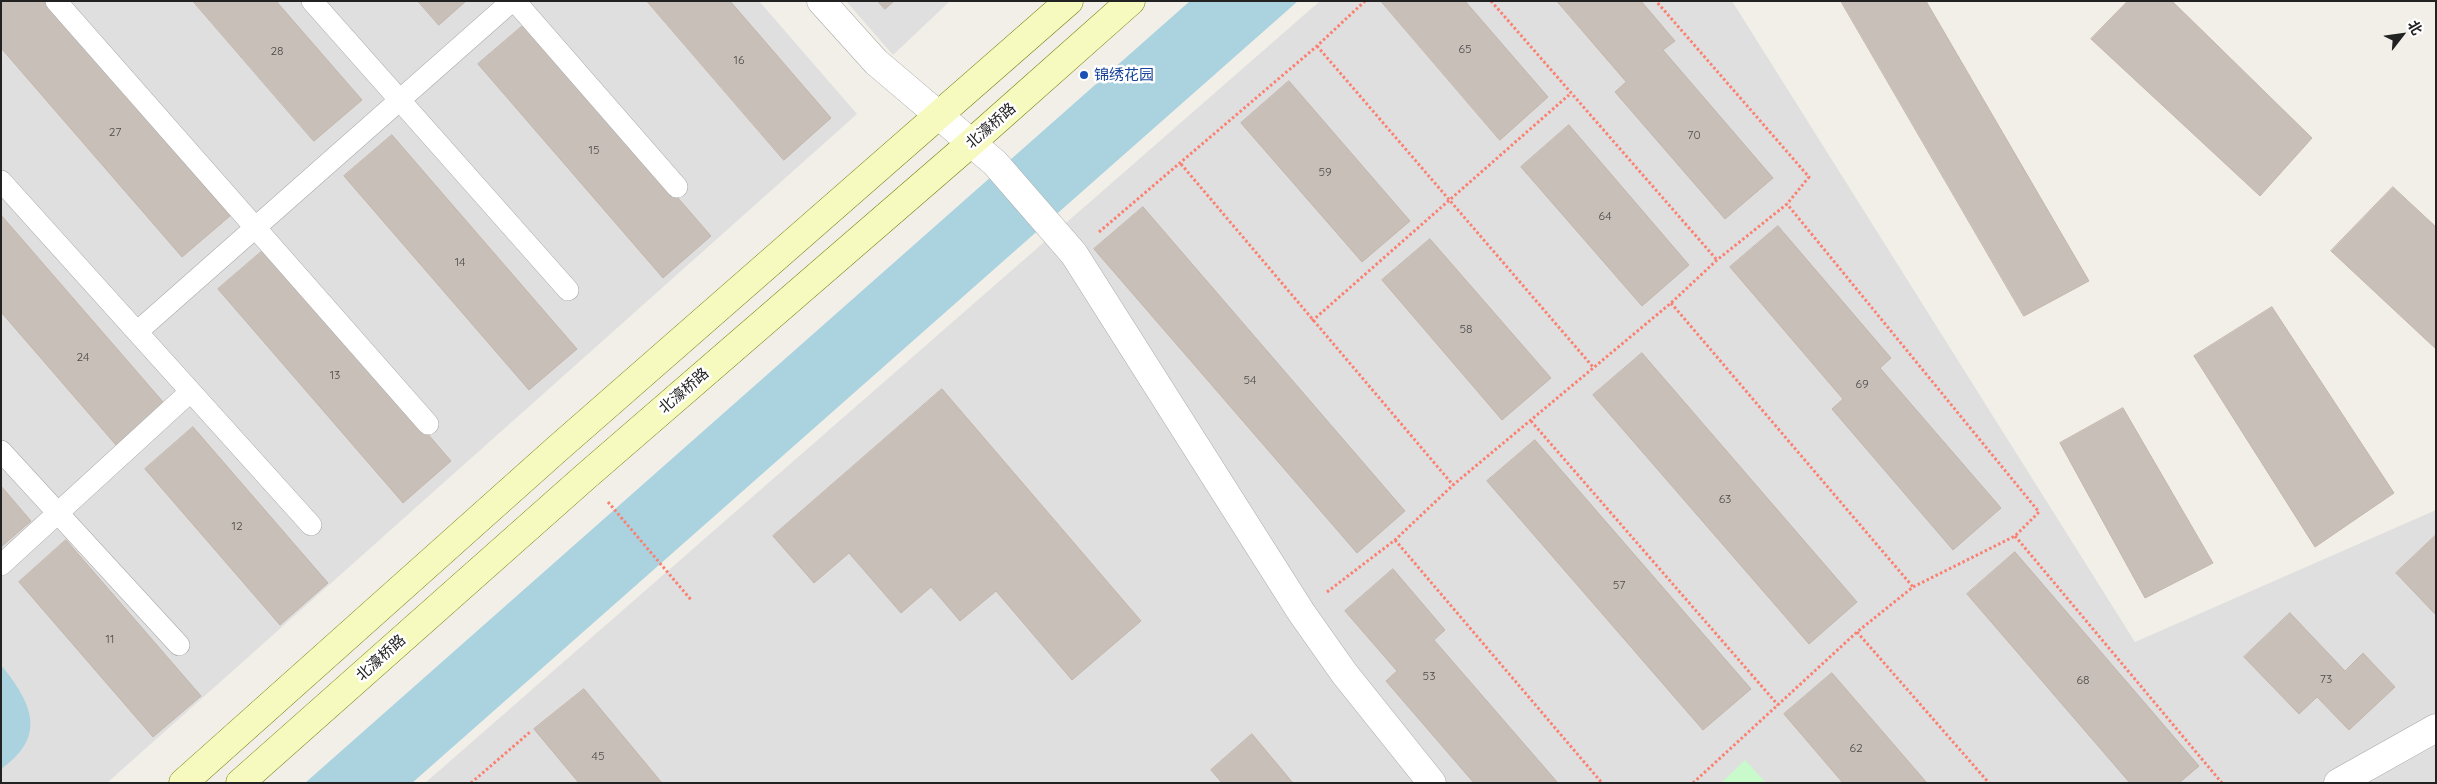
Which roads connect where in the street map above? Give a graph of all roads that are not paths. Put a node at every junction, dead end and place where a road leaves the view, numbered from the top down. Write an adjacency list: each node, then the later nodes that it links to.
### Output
1 (56, 1): 12 (lane)
2 (312, 1): 7 (lane)
3 (514, 1): 7 (lane); 11 (lane)
4 (821, 1): 8 (street)
5 (1068, 1): 8 (main road)
6 (1131, 1): 9 (main road, 北濠桥路)
7 (400, 100): 12 (lane); 13 (lane)
8 (939, 114): 9 (street); 24 (main road)
9 (971, 142): 25 (main road, 北濠桥路); 26 (street)
10 (1, 181): 14 (lane)
11 (677, 186)
12 (255, 228): 14 (lane); 16 (lane)
13 (568, 290)
14 (137, 332): 15 (lane)
15 (190, 392): 18 (lane); 19 (lane)
16 (428, 424)
17 (1, 451): 18 (lane)
18 (58, 513): 20 (lane); 21 (lane)
19 (310, 525)
20 (1, 565)
21 (179, 645)
22 (2436, 728): 23 (street)
23 (2345, 781)
24 (183, 783)
25 (240, 783)
26 (1432, 783)

